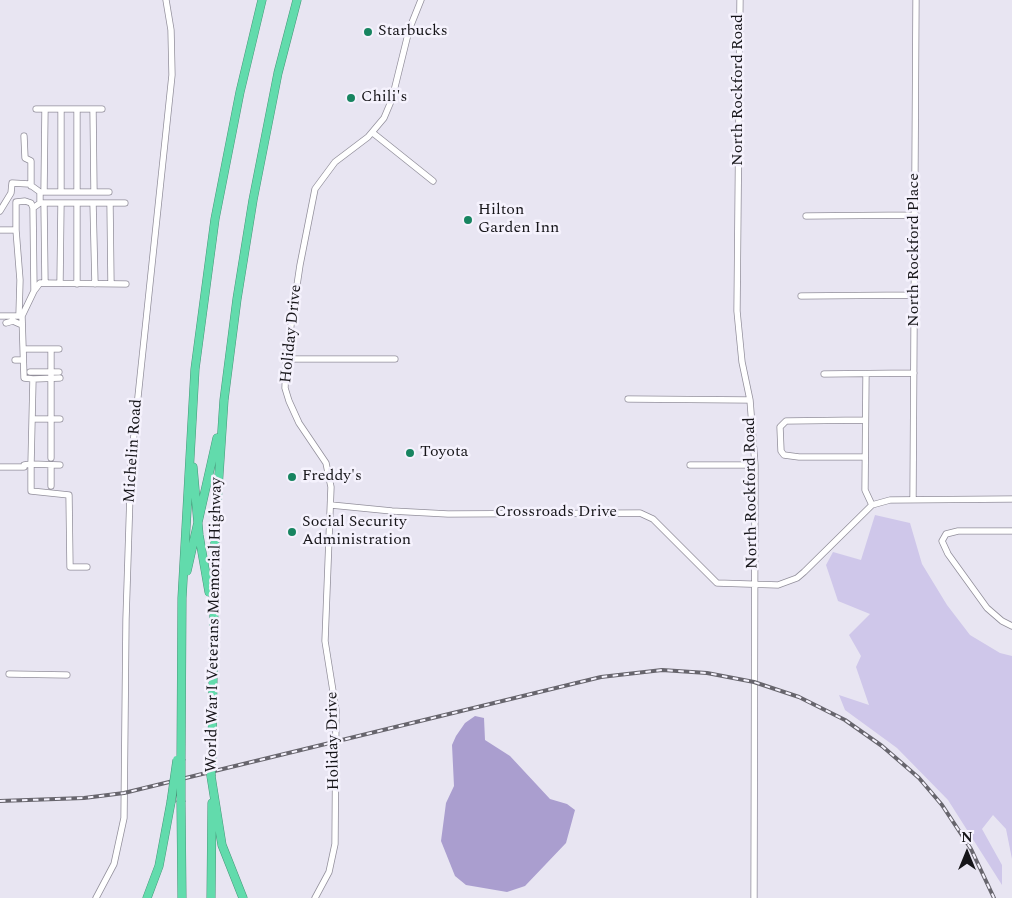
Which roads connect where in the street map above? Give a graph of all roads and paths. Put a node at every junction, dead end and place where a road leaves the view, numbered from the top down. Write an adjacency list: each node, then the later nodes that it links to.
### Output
1 (166, 0): 91 (street, Michelin Road)
2 (262, 0): 62 (highway, World War I Veterans Memorial Highway)
3 (296, 0): 60 (highway, World War I Veterans Memorial Highway)
4 (421, 0): 13 (street, Holiday Drive)
5 (740, 0): 61 (street, North Rockford Road)
6 (916, 0): 30 (street, North Rockford Place)
7 (36, 109): 8 (street)
8 (45, 109): 9 (street); 18 (street)
9 (61, 109): 10 (street); 19 (street)
10 (77, 109): 11 (street); 17 (street)
11 (94, 109): 12 (street); 20 (street)
12 (102, 109)
13 (373, 133): 15 (street); 50 (street, Holiday Drive)
14 (24, 136): 16 (street)
15 (433, 181)
16 (31, 186): 18 (street); 29 (street)
17 (77, 191): 19 (street); 20 (street)
18 (42, 192): 19 (street); 22 (street)
19 (60, 192)
20 (94, 192): 21 (street)
21 (109, 192)
22 (42, 203): 23 (street); 28 (street); 34 (street)
23 (61, 203): 24 (street); 35 (street)
24 (77, 203): 25 (street); 36 (street)
25 (93, 203): 26 (street); 37 (street)
26 (110, 203): 27 (street); 38 (street)
27 (125, 203)
28 (33, 208): 33 (street); 40 (street)
29 (0, 211)
30 (916, 214): 31 (street); 41 (street, North Rockford Place)
31 (806, 216)
32 (0, 230): 33 (street)
33 (16, 230): 44 (street)
34 (45, 284): 35 (street); 40 (street)
35 (60, 284): 36 (street)
36 (77, 284): 37 (street)
37 (95, 284): 38 (street)
38 (111, 284): 39 (street)
39 (126, 284)
40 (34, 291): 44 (street)
41 (915, 295): 42 (street); 53 (street, North Rockford Place)
42 (801, 296)
43 (0, 316): 44 (street)
44 (15, 317): 45 (street); 46 (street)
45 (6, 323)
46 (21, 325): 47 (street); 52 (street)
47 (23, 349): 48 (street); 52 (street)
48 (51, 349): 49 (street); 57 (street)
49 (59, 349)
50 (286, 359): 51 (street); 78 (street, Holiday Drive)
51 (394, 359)
52 (18, 360): 56 (street)
53 (914, 373): 55 (street); 76 (street, North Rockford Place)
54 (824, 374): 55 (street)
55 (866, 374): 66 (street)
56 (31, 375): 57 (street); 63 (street)
57 (51, 375): 58 (street); 64 (street)
58 (60, 375)
59 (628, 399): 61 (street)
60 (224, 400): 80 (highway); 85 (highway, World War I Veterans Memorial Highway)
61 (750, 400): 73 (street, North Rockford Road)
62 (193, 413): 80 (highway); 84 (highway, World War I Veterans Memorial Highway)
63 (33, 419): 64 (street); 69 (street)
64 (52, 419): 65 (street); 68 (street)
65 (60, 419)
66 (865, 420): 67 (street); 67 (street)
67 (865, 457): 79 (street)
68 (51, 458)
69 (31, 464): 70 (street); 74 (street); 82 (street)
70 (52, 465): 71 (street); 75 (street)
71 (60, 465)
72 (690, 465): 73 (street)
73 (755, 465): 83 (street, North Rockford Road)
74 (0, 467)
75 (51, 486)
76 (913, 499): 77 (street); 79 (street)
77 (1012, 499)
78 (331, 505): 83 (street, Crossroads Drive); 96 (street, Holiday Drive)
79 (872, 506): 83 (street, Crossroads Drive)
80 (198, 523): 84 (highway); 85 (highway)
81 (1012, 530): 86 (street)
82 (87, 567)
83 (754, 585): 97 (street, North Rockford Road)
84 (182, 598): 89 (highway, World War I Veterans Memorial Highway)
85 (212, 606): 90 (highway, World War I Veterans Memorial Highway, bridge)
86 (1012, 626)
87 (9, 674): 88 (street)
88 (67, 675)
89 (179, 759): 92 (highway, bridge); 93 (highway, World War I Veterans Memorial Highway, bridge)
90 (213, 793): 94 (highway, World War I Veterans Memorial Highway); 95 (highway)
91 (96, 898)
92 (148, 898)
93 (182, 898)
94 (212, 898)
95 (243, 898)
96 (315, 898)
97 (754, 898)

